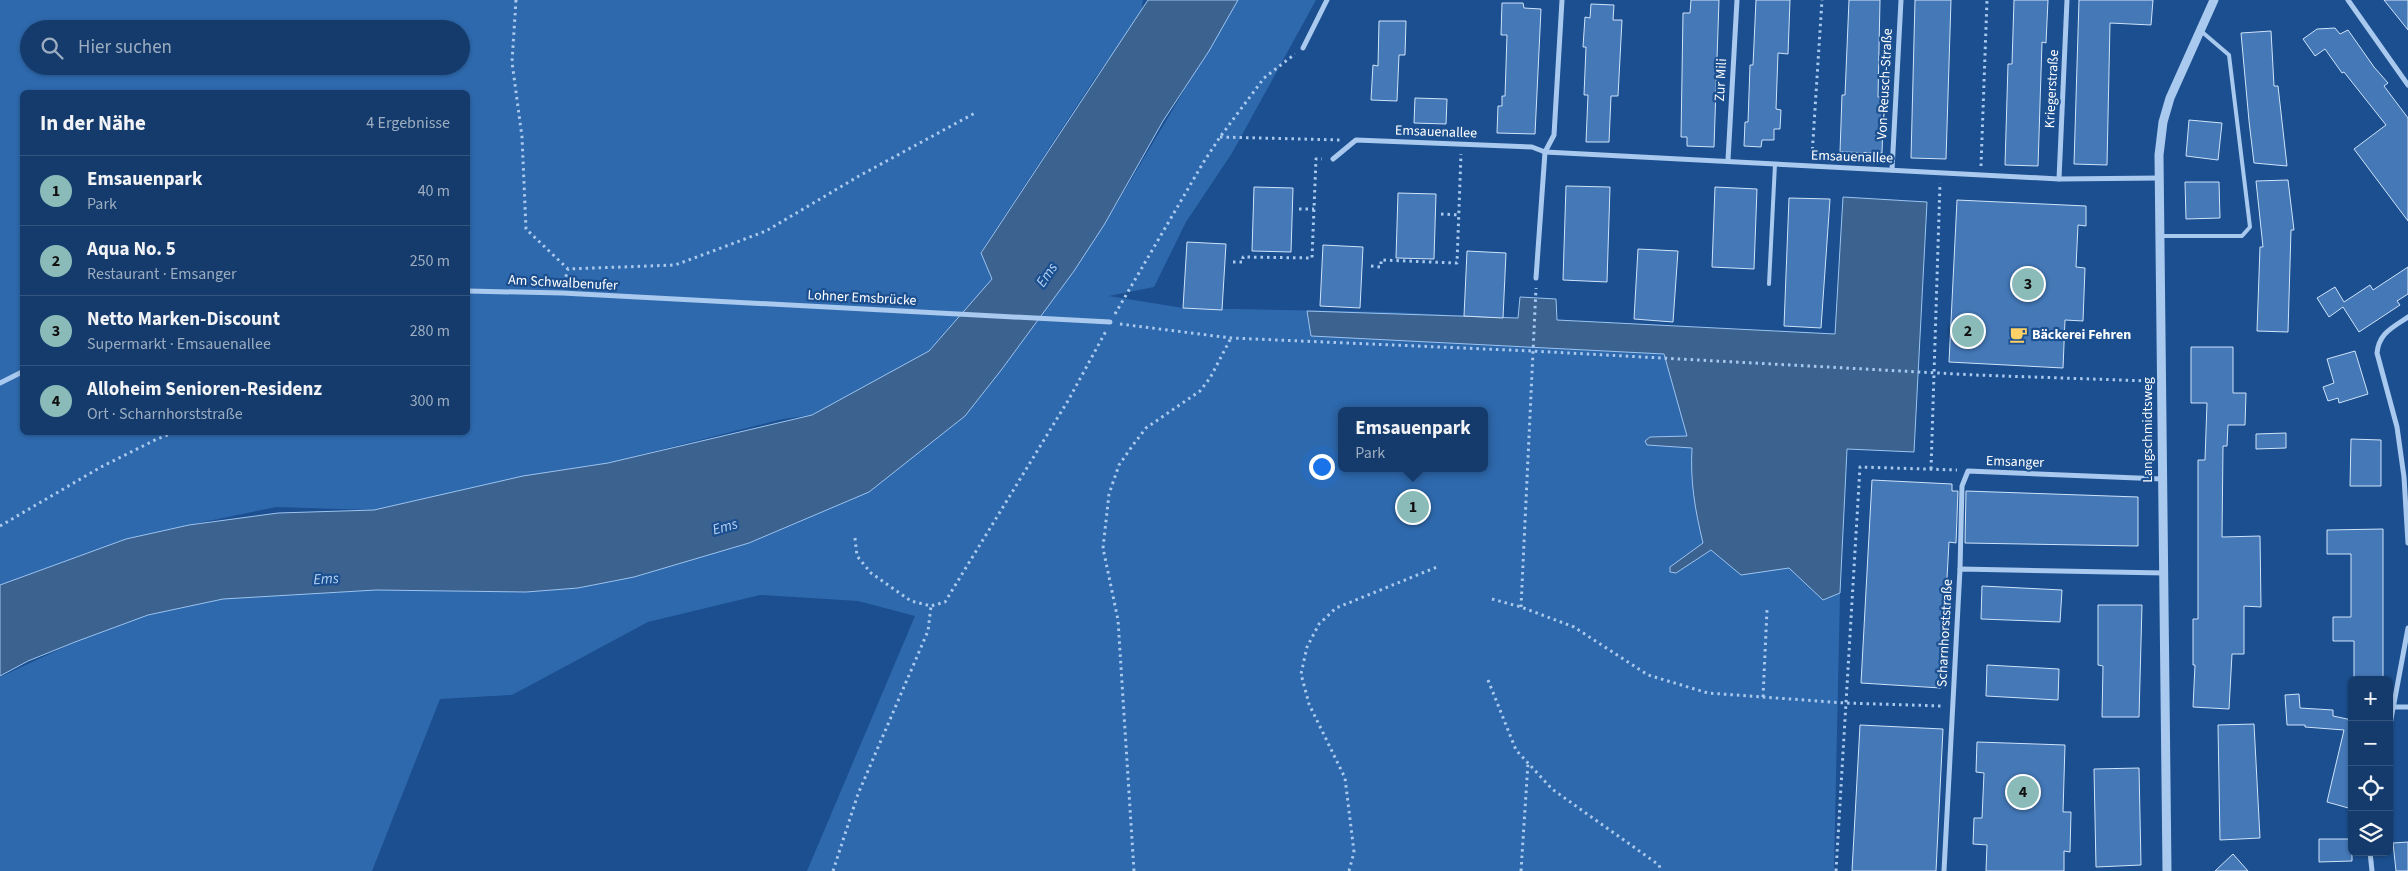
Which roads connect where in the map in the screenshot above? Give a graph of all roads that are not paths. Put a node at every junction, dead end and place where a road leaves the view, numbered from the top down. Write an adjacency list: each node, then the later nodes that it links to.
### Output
1 (1327, 0): 9 (street)
2 (1562, 0): 11 (street)
3 (1737, 0): 13 (street, Zur Mili)
4 (1901, 0): 15 (street, Von-Reusch-Straße)
5 (2067, 0): 17 (street, Kriegerstraße)
6 (2214, 0): 8 (street, Langschmidtsweg)
7 (2348, 0): 10 (street)
8 (2201, 31): 16 (street, Langschmidtsweg); 18 (lane)
9 (1303, 48)
10 (2408, 86)
11 (1544, 152): 12 (street, Emsauenallee); 13 (street, Emsauenallee); 19 (street)
12 (1333, 159)
13 (1728, 160): 14 (street, Emsauenallee)
14 (1775, 164): 15 (street, Emsauenallee); 20 (lane)
15 (1892, 170): 17 (street, Emsauenallee)
16 (2160, 178): 17 (street, Emsauenallee); 18 (street, Langschmidtsweg)
17 (2059, 179)
18 (2162, 236): 27 (street, Langschmidtsweg)
19 (1536, 278)
20 (1769, 284)
21 (470, 290): 22 (street, Am Schwalbenufer)
22 (657, 299): 24 (street, Lohner Emsbrücke)
23 (2408, 317): 28 (street)
24 (1110, 322)
25 (20, 373): 26 (street)
26 (0, 383)
27 (2162, 479): 29 (street, Emsanger); 30 (street, Langschmidtsweg)
28 (2408, 543)
29 (1960, 570): 30 (street, Scharnhorststraße); 36 (street, Scharnhorststraße)
30 (2164, 573): 37 (street, Langschmidtsweg)
31 (2408, 628): 32 (street)
32 (2394, 707): 33 (street); 34 (street)
33 (2408, 707)
34 (2391, 721)
35 (2370, 856): 38 (street)
36 (1944, 871)
37 (2167, 871)
38 (2372, 871)

